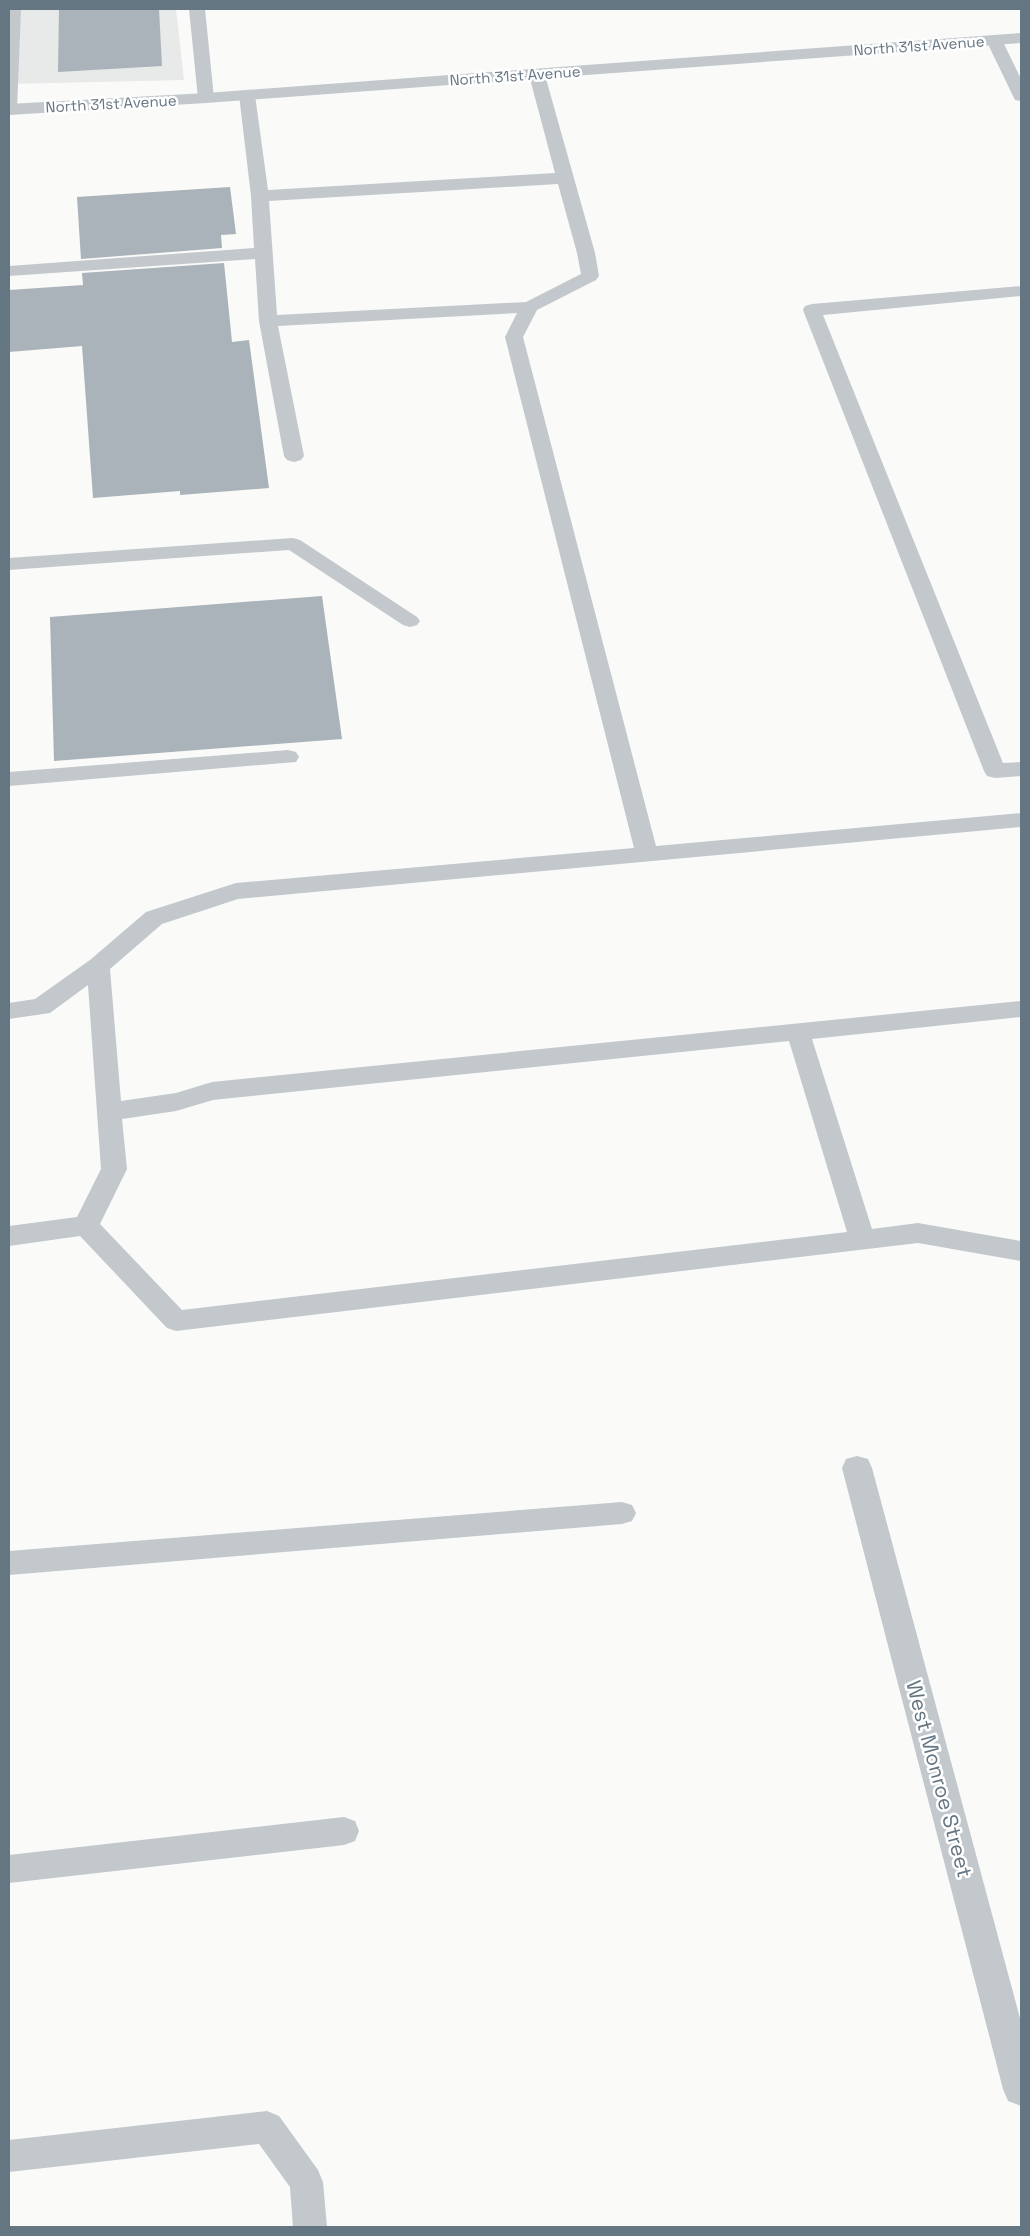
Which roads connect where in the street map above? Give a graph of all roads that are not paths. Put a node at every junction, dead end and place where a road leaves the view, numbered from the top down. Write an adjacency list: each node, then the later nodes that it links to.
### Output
1 (13, 9): 9 (lane)
2 (197, 9): 8 (lane)
3 (1021, 38): 4 (street, North 31st Avenue)
4 (994, 40): 5 (street, North 31st Avenue); 7 (lane)
5 (537, 74): 6 (street, North 31st Avenue); 10 (lane)
6 (247, 96): 8 (street, North 31st Avenue); 11 (lane)
7 (1021, 96)
8 (206, 98): 9 (street, North 31st Avenue)
9 (9, 110)
10 (566, 178): 11 (lane); 15 (lane)
11 (260, 196): 12 (lane)
12 (263, 253): 13 (lane); 16 (lane)
13 (9, 271)
14 (1021, 291): 21 (lane)
15 (530, 307): 16 (lane); 24 (lane)
16 (268, 321): 17 (lane)
17 (294, 456)
18 (9, 564): 19 (lane)
19 (410, 620)
20 (288, 757): 22 (lane)
21 (1021, 769)
22 (9, 779)
23 (1021, 820): 24 (lane)
24 (647, 855): 25 (lane)
25 (98, 966): 27 (lane); 29 (lane)
26 (1021, 1009): 28 (lane)
27 (9, 1011)
28 (798, 1032): 29 (lane); 32 (lane)
29 (109, 1112): 30 (lane)
30 (86, 1226): 31 (lane); 32 (lane)
31 (9, 1236)
32 (863, 1240): 33 (lane)
33 (1021, 1251)
34 (857, 1468): 39 (street, West Monroe Street)
35 (622, 1513): 36 (lane)
36 (9, 1563)
37 (344, 1831): 38 (lane)
38 (9, 1869)
39 (1021, 2089)
40 (9, 2156): 41 (lane)
41 (310, 2227)

